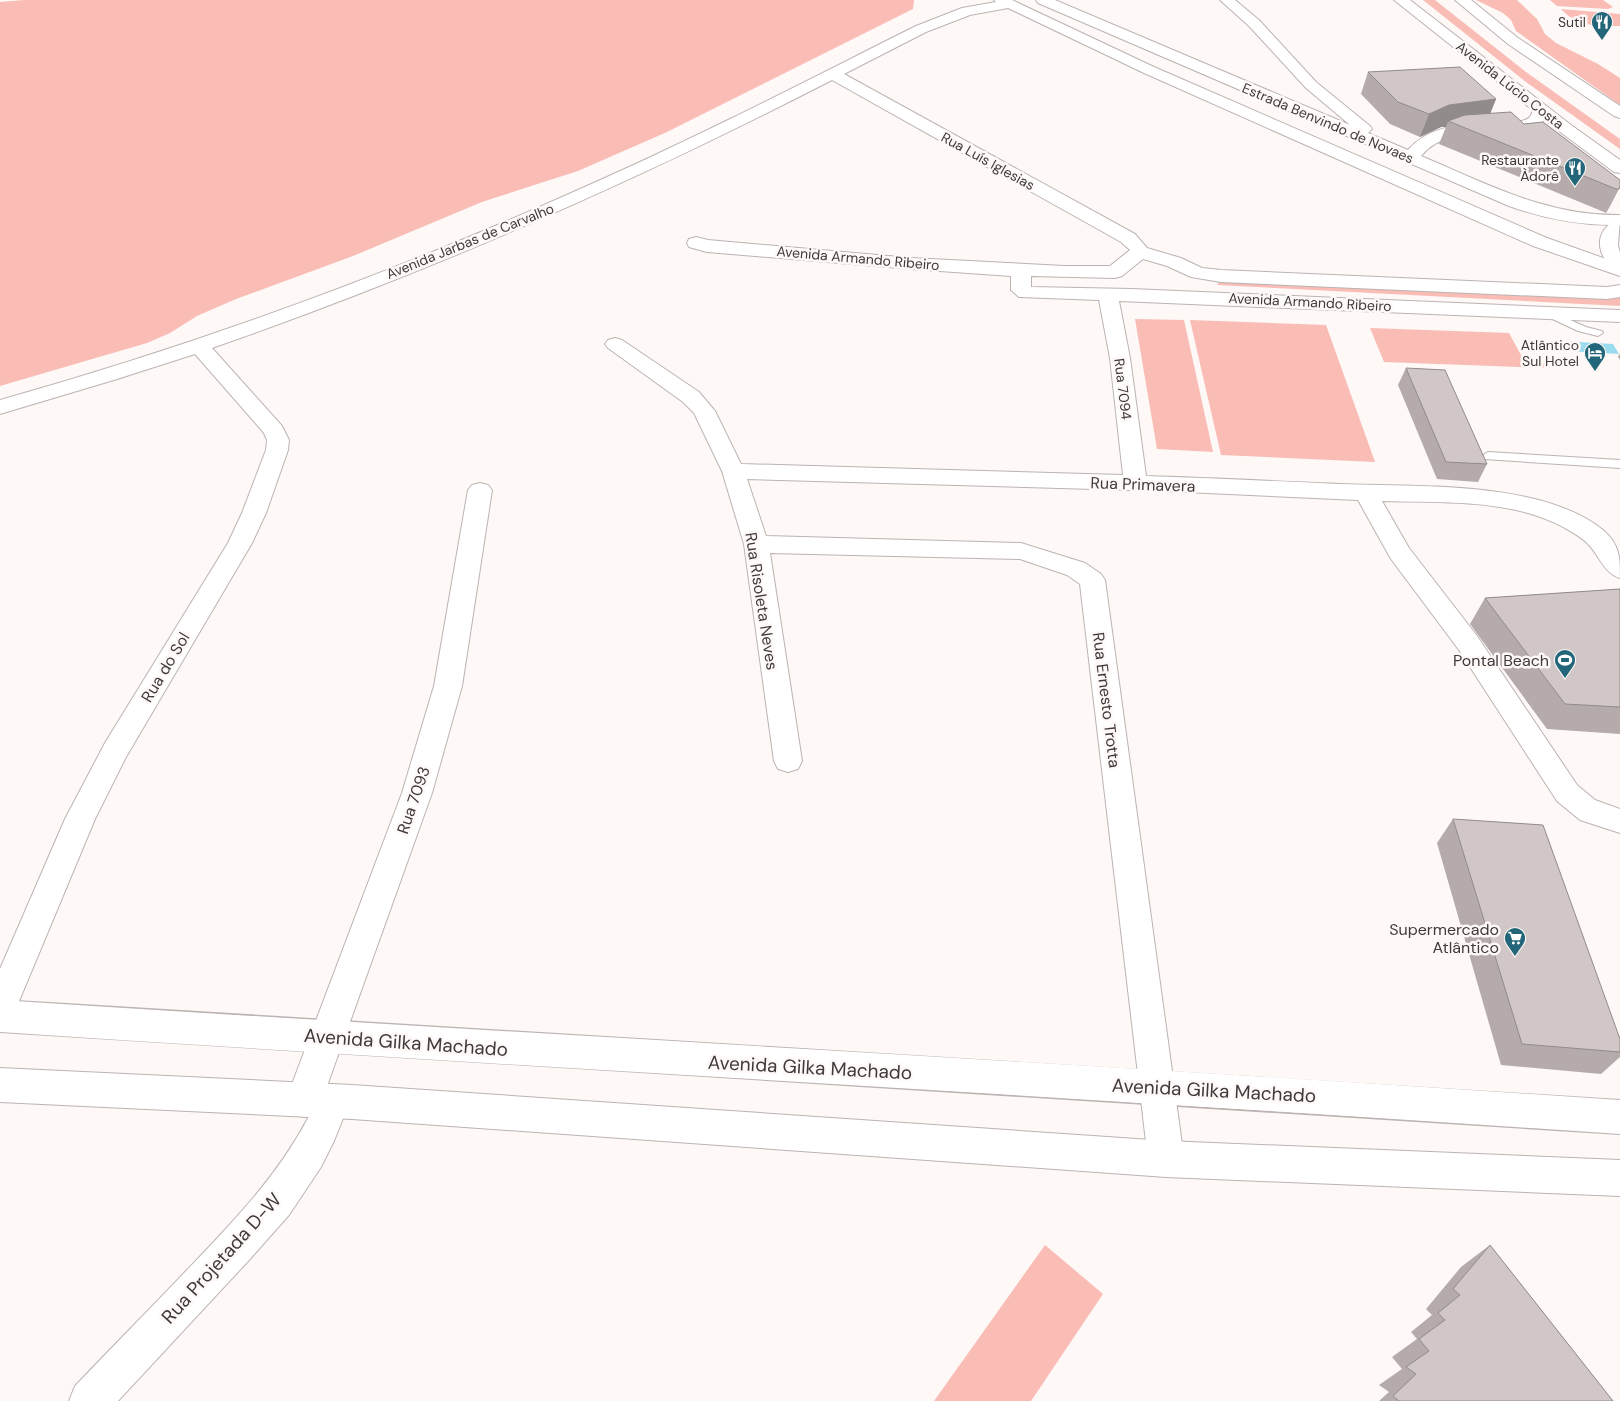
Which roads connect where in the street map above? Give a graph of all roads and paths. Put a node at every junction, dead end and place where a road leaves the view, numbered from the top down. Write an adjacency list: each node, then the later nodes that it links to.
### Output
1 (1043, 0): 10 (street, Estrada Benvindo de Novaes)
2 (1227, 0): 9 (street)
3 (1401, 0): 11 (street, Avenida Lúcio Costa)
4 (1462, 0): 12 (street)
5 (1005, 2): 7 (street, Avenida Jarbas de Carvalho); 17 (street, Estrada Benvindo de Novaes)
6 (937, 9): 7 (street, Avenida Jarbas de Carvalho)
7 (922, 29): 8 (street, Avenida Jarbas de Carvalho)
8 (832, 74): 19 (street, Rua Luís Iglesias); 35 (street, Avenida Jarbas de Carvalho)
9 (1311, 85): 10 (street); 13 (street)
10 (1270, 99): 13 (street, Estrada Benvindo de Novaes)
11 (1541, 110): 14 (street); 15 (street, Avenida Lúcio Costa)
12 (1620, 113)
13 (1386, 148): 14 (street, Estrada Benvindo de Novaes)
14 (1410, 158): 16 (street, Estrada Benvindo de Novaes)
15 (1620, 168)
16 (1620, 222): 20 (street)
17 (1540, 242): 20 (street, Estrada Benvindo de Novaes); 25 (street, Estrada Benvindo de Novaes)
18 (696, 243): 21 (street, Avenida Armando Ribeiro)
19 (1140, 252): 22 (street); 23 (street, Avenida Armando Ribeiro)
20 (1620, 269)
21 (1020, 271): 22 (street, Avenida Armando Ribeiro); 27 (street, Avenida Armando Ribeiro)
22 (1115, 272): 28 (street)
23 (1198, 272): 24 (street, Avenida Armando Ribeiro); 29 (street)
24 (1490, 289): 25 (street, Avenida Armando Ribeiro); 30 (street)
25 (1537, 290): 26 (street, Avenida Armando Ribeiro); 31 (street)
26 (1620, 291)
27 (1108, 294): 28 (street, Avenida Armando Ribeiro); 40 (street, Rua 7094)
28 (1132, 294): 29 (street, Avenida Armando Ribeiro)
29 (1201, 298): 30 (street, Avenida Armando Ribeiro)
30 (1506, 311): 31 (street, Avenida Armando Ribeiro)
31 (1548, 313): 32 (street, Avenida Armando Ribeiro); 33 (lane)
32 (1620, 316)
33 (1598, 333)
34 (615, 344): 39 (street, Rua Risoleta Neves)
35 (199, 346): 36 (street, Avenida Jarbas de Carvalho); 47 (street, Rua do Sol)
36 (0, 407)
37 (1488, 456): 38 (lane)
38 (1620, 464)
39 (733, 471): 40 (street, Rua Primavera); 43 (street, Rua Risoleta Neves)
40 (1134, 483): 42 (street, Rua Primavera)
41 (480, 490): 49 (street, Rua 7093)
42 (1365, 492): 44 (street, Rua Primavera); 46 (street)
43 (756, 544): 45 (street, Rua Risoleta Neves); 51 (street, Rua Ernesto Trotta)
44 (1620, 569)
45 (788, 762)
46 (1620, 821)
47 (0, 1007)
48 (0, 1016): 49 (street, Avenida Gilka Machado)
49 (328, 1037): 51 (street, Avenida Gilka Machado); 52 (street, Rua 7093)
50 (0, 1085): 52 (street)
51 (1156, 1087): 53 (street, Avenida Gilka Machado); 54 (street, Rua Ernesto Trotta)
52 (318, 1100): 54 (street); 56 (street, Rua Projetada D-W)
53 (1620, 1117)
54 (1166, 1159): 55 (street)
55 (1620, 1178)
56 (90, 1401)

